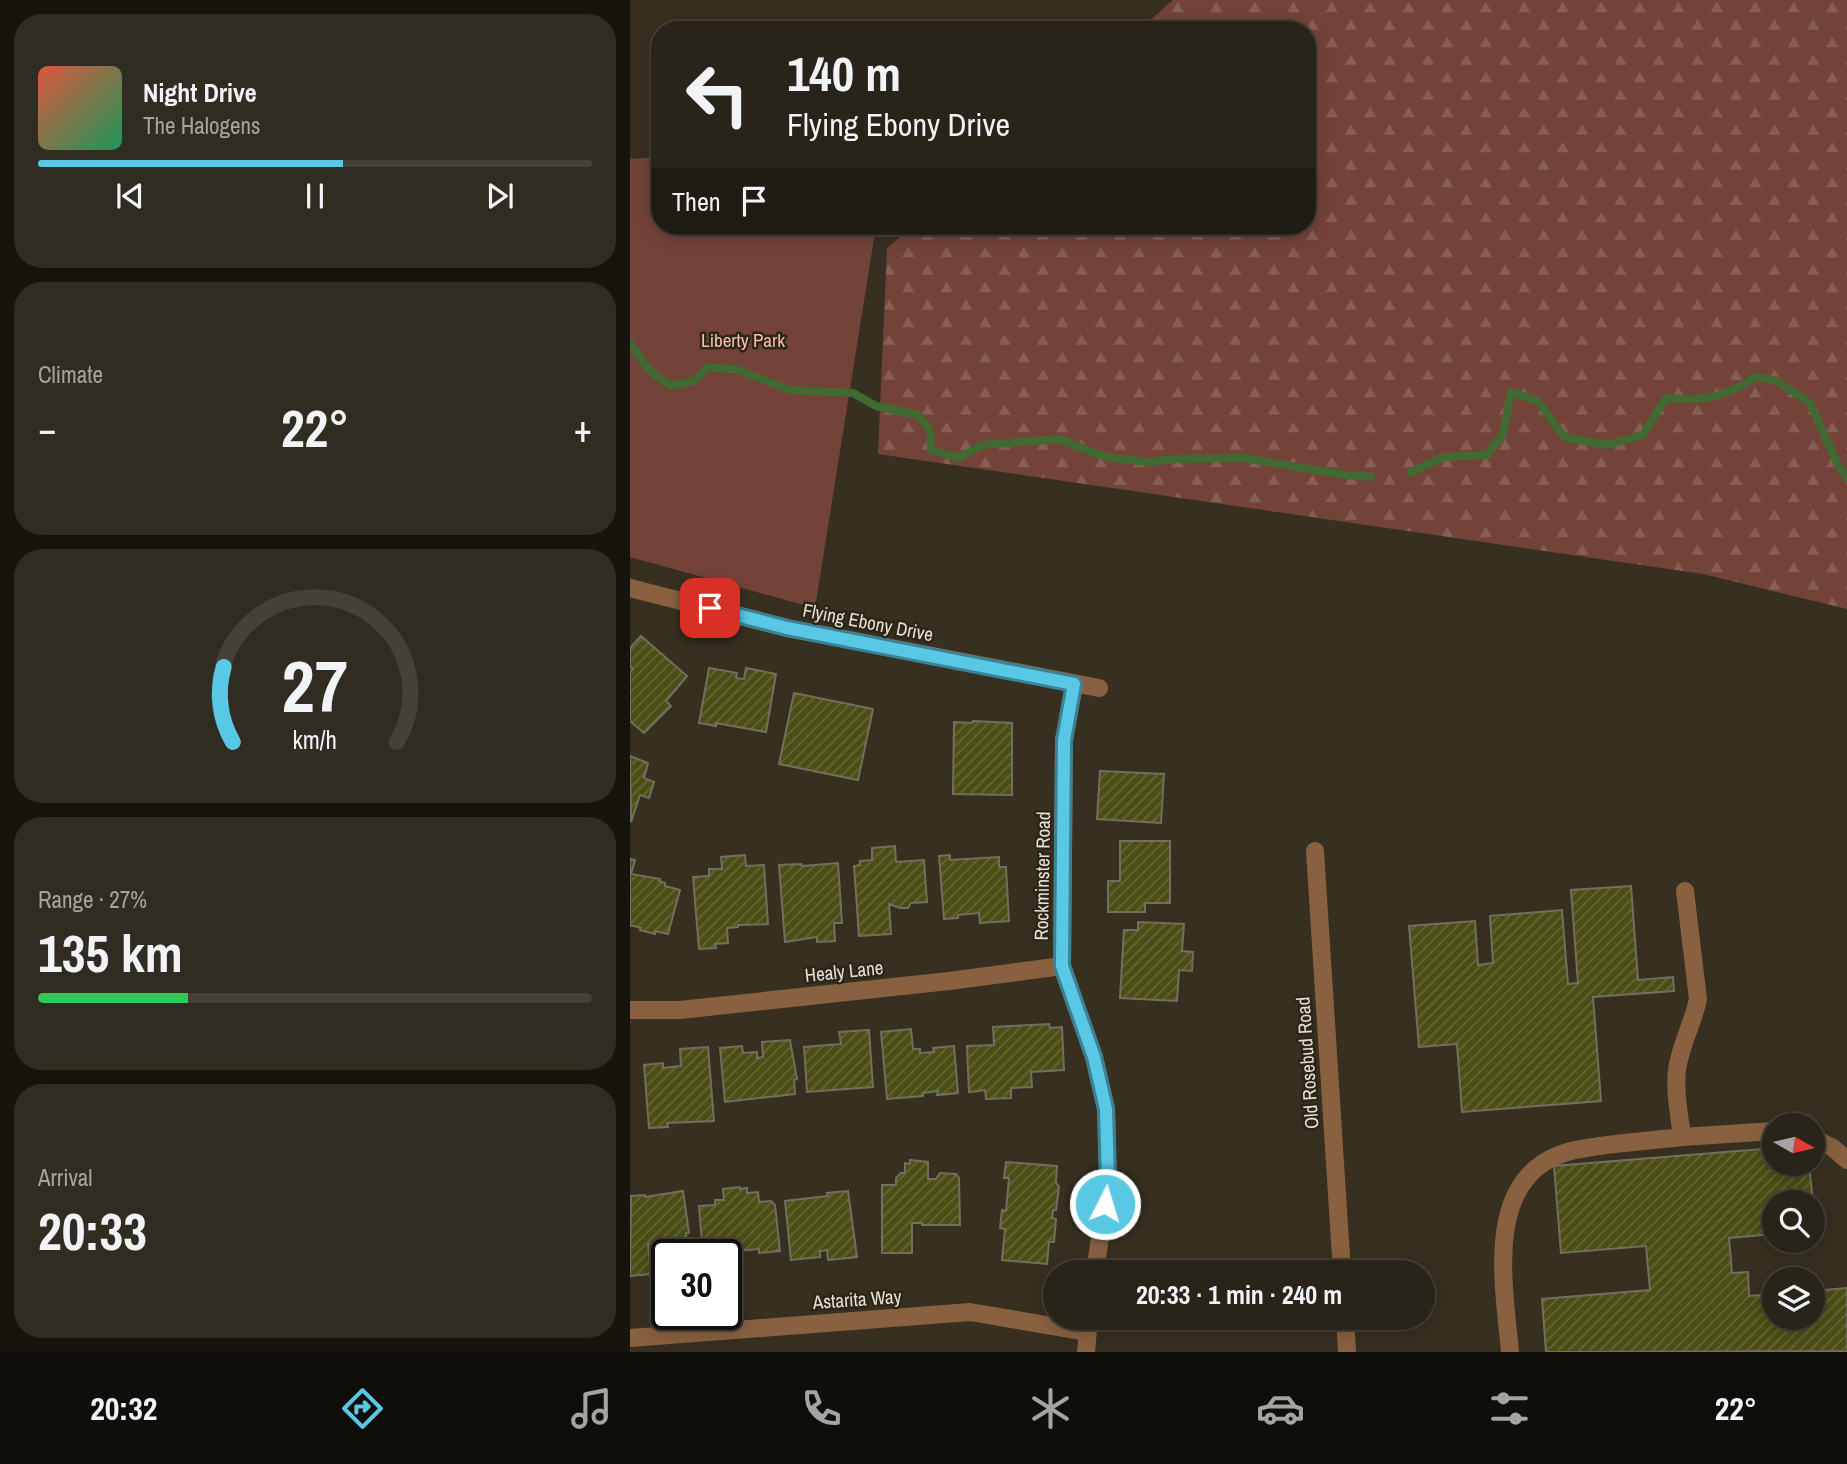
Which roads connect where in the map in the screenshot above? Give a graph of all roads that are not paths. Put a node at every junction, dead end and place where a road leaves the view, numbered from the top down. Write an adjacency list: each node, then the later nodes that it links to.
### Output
1 (630, 588): 2 (street, Flying Ebony Drive)
2 (1074, 684): 3 (street, Flying Ebony Drive); 6 (street, Rockminster Road)
3 (1099, 688)
4 (1315, 851): 13 (street, Old Rosebud Road)
5 (1685, 891): 9 (street)
6 (1062, 966): 7 (street, Healy Lane); 12 (street, Rockminster Road)
7 (630, 1010)
8 (1762, 1132): 9 (street)
9 (1682, 1137): 20 (street)
10 (1825, 1144): 11 (street)
11 (1847, 1160)
12 (1097, 1260)
13 (1341, 1260)
14 (1043, 1320): 17 (street, Astarita Way)
15 (1088, 1330): 18 (street)
16 (1346, 1330): 19 (street)
17 (630, 1338)
18 (1086, 1352)
19 (1347, 1352)
20 (1510, 1352)

